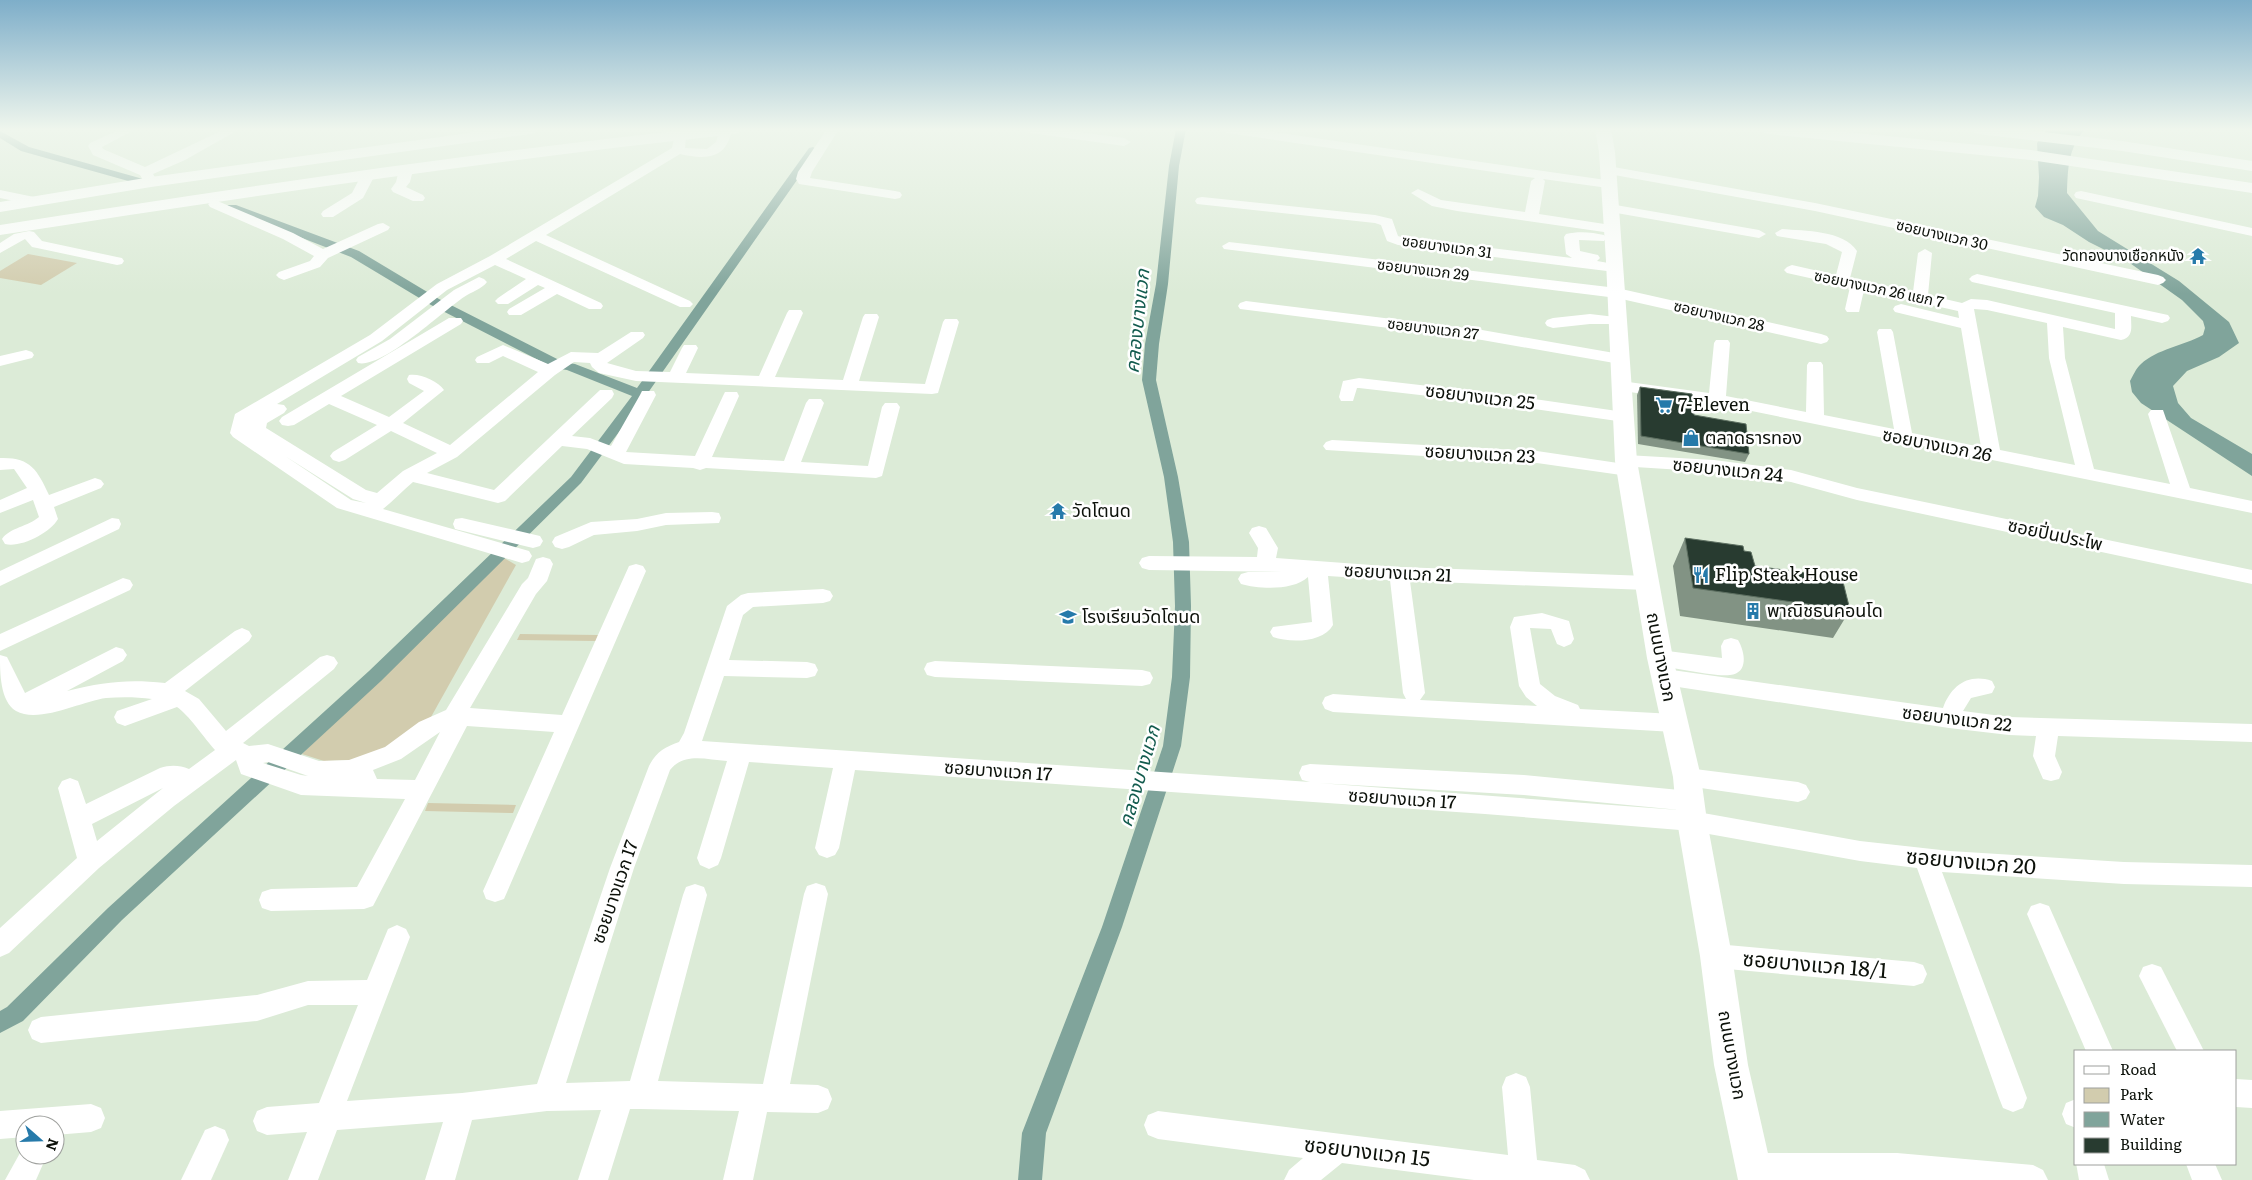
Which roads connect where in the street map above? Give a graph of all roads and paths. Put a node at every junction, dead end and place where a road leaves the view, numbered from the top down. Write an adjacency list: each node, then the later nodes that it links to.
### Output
1 (114, 184): 22 (main road)
2 (204, 184): 27 (main road)
3 (299, 184): 30 (main road)
4 (316, 184): 24 (main road)
5 (363, 184): 26 (street)
6 (402, 184): 21 (street)
7 (619, 184): 36 (street)
8 (639, 184): 36 (street)
9 (818, 184): 19 (street)
10 (1435, 184): 31 (street)
11 (1537, 184): 28 (street)
12 (1608, 184): 31 (main road, ถนนบางแวก)
13 (1679, 184): 31 (street, ซอยบางแวก 30)
14 (1693, 184): 50 (street, ซอยบางแวก 30)
15 (2230, 184): 16 (main road)
16 (2252, 188)
17 (1418, 193): 28 (street)
18 (0, 194): 22 (street)
19 (895, 195)
20 (2081, 195): 32 (street)
21 (418, 198)
22 (34, 201): 25 (main road)
23 (1202, 201): 31 (street, ซอยบางแวก 31)
24 (215, 204): 35 (main road); 41 (street)
25 (0, 207)
26 (328, 214)
27 (0, 217)
28 (1531, 217): 31 (street)
29 (383, 227): 41 (street)
30 (0, 230)
31 (1612, 231): 34 (street); 38 (street, ซอยบางแวก 29); 59 (street, ซอยบางแวก 28); 69 (main road, ถนนบางแวก)
32 (2252, 232)
33 (1782, 233): 49 (street)
34 (1759, 234)
35 (24, 236): 37 (main road); 39 (street); 43 (street)
36 (542, 238): 42 (street); 44 (street); 55 (street)
37 (0, 240)
38 (1229, 246)
39 (0, 249)
40 (1925, 253): 53 (street)
41 (323, 255): 46 (street)
42 (495, 259): 44 (street); 122 (street)
43 (117, 261)
44 (509, 266): 48 (street); 122 (street)
45 (1792, 270): 49 (street, ซอยบางแวก 26 แยก 7)
46 (284, 275)
47 (1978, 278): 62 (street)
48 (537, 279): 52 (street); 54 (street)
49 (1842, 280): 51 (street, ซอยบางแวก 26 แยก 7)
50 (2158, 280)
51 (1858, 283): 53 (street, ซอยบางแวก 26 แยก 7); 60 (street)
52 (556, 288): 57 (street); 63 (street)
53 (1920, 297): 65 (street, ซอยบางแวก 26 แยก 7)
54 (503, 301)
55 (685, 304)
56 (1716, 304): 59 (street)
57 (595, 306)
58 (1246, 306): 80 (street, ซอยบางแวก 27)
59 (1682, 307): 75 (street, ซอยบางแวก 28)
60 (1853, 309)
61 (1901, 309): 65 (street)
62 (2123, 309): 67 (street); 70 (street, ซอยบางแวก 26 แยก 7)
63 (515, 312)
64 (795, 313): 87 (street)
65 (1966, 316): 70 (street, ซอยบางแวก 26 แยก 7); 109 (street)
66 (871, 317): 88 (street)
67 (2162, 318)
68 (455, 321): 93 (street)
69 (1618, 321): 72 (street); 80 (main road, ถนนบางแวก)
70 (2055, 321): 115 (street)
71 (951, 322): 88 (street)
72 (1553, 323)
73 (1885, 332): 103 (street)
74 (636, 335): 79 (street)
75 (1821, 339)
76 (1722, 343): 95 (street)
77 (690, 348): 85 (street)
78 (26, 355): 82 (street)
79 (601, 358): 84 (street); 85 (street)
80 (1620, 358): 89 (main road, ถนนบางแวก)
81 (483, 360): 84 (street)
82 (0, 361)
83 (1815, 366): 100 (street)
84 (550, 371): 107 (street)
85 (668, 378): 87 (street)
86 (415, 379): 102 (street)
87 (764, 383): 88 (street)
88 (849, 386)
89 (1621, 386): 95 (street, ซอยบางแวก 26); 99 (main road, ถนนบางแวก)
90 (606, 394): 104 (street)
91 (648, 395): 106 (street)
92 (731, 396): 111 (street)
93 (328, 397): 101 (street); 102 (street)
94 (1347, 397): 99 (street, ซอยบางแวก 25)
95 (1717, 400): 100 (street, ซอยบางแวก 26)
96 (815, 403): 113 (street)
97 (891, 407): 113 (street)
98 (2157, 414): 117 (street)
99 (1624, 417): 112 (main road, ถนนบางแวก)
100 (1816, 419): 103 (street, ซอยบางแวก 26)
101 (288, 421)
102 (390, 424): 107 (street); 108 (street)
103 (1904, 438): 109 (street, ซอยบางแวก 26)
104 (558, 440): 106 (street); 114 (street)
105 (1332, 446): 112 (street, ซอยบางแวก 23)
106 (604, 449): 111 (street)
107 (451, 453): 114 (street)
108 (339, 456)
109 (1992, 456): 115 (street, ซอยบางแวก 26)
110 (0, 464): 119 (street)
111 (700, 464): 113 (street)
112 (1627, 465): 118 (street, ซอยบางแวก 24); 136 (main road, ถนนบางแวก)
113 (790, 468)
114 (422, 473): 122 (street)
115 (2086, 474): 117 (street, ซอยบางแวก 26)
116 (94, 484): 119 (street)
117 (2182, 493): 121 (street, ซอยบางแวก 26)
118 (1858, 494): 133 (street, ซอยปิ่นประไพ)
119 (41, 497): 120 (street); 126 (street)
120 (0, 507)
121 (2252, 507)
122 (382, 508): 127 (street)
123 (712, 518): 127 (street)
124 (112, 524): 134 (street)
125 (1258, 533): 129 (street)
126 (12, 539)
127 (531, 556): 157 (street)
128 (1149, 563): 129 (street, ซอยบางแวก 21)
129 (1265, 564): 130 (street, ซอยบางแวก 21)
130 (1309, 567): 132 (street, ซอยบางแวก 21); 135 (street); 139 (street)
131 (636, 571): 162 (street)
132 (1399, 574): 136 (street, ซอยบางแวก 21); 153 (street)
133 (2252, 577)
134 (0, 579)
135 (1248, 579)
136 (1647, 583): 148 (main road, ถนนบางแวก)
137 (123, 585): 142 (street)
138 (824, 596): 147 (street)
139 (1280, 632)
140 (242, 636): 154 (street)
141 (1564, 639): 159 (street)
142 (0, 643)
143 (1731, 646): 148 (street)
144 (116, 655): 156 (street)
145 (0, 663): 156 (street)
146 (327, 663): 167 (street)
147 (715, 668): 150 (street); 165 (street)
148 (1662, 668): 160 (street, ซอยบางแวก 22); 161 (main road, ถนนบางแวก)
149 (935, 669): 151 (street)
150 (807, 670)
151 (1142, 678)
152 (1984, 687): 160 (street)
153 (1414, 693)
154 (174, 695): 156 (street); 158 (street); 167 (street)
155 (1333, 702): 159 (street)
156 (23, 704)
157 (458, 716): 162 (street); 171 (street); 174 (street)
158 (124, 717)
159 (1594, 717): 161 (street)
160 (1950, 719): 163 (street, ซอยบางแวก 22)
161 (1674, 723): 176 (main road, ถนนบางแวก)
162 (569, 724): 183 (street)
163 (2048, 729): 164 (street, ซอยบางแวก 22); 169 (street)
164 (2252, 733)
165 (687, 749): 166 (street, ซอยบางแวก 17); 201 (street, ซอยบางแวก 17)
166 (741, 753): 168 (street, ซอยบางแวก 17); 179 (street)
167 (245, 754): 171 (street); 172 (street)
168 (846, 761): 176 (street, ซอยบางแวก 17); 178 (street)
169 (2051, 772)
170 (1310, 773): 176 (street)
171 (314, 780): 174 (street)
172 (189, 782): 177 (street); 181 (street)
173 (70, 788): 177 (street)
174 (422, 790): 186 (street)
175 (1798, 792): 176 (street)
176 (1690, 800): 180 (street, ซอยบางแวก 20); 190 (main road, ถนนบางแวก)
177 (79, 819): 181 (street)
178 (827, 848)
179 (709, 858)
180 (1926, 860): 182 (street, ซอยบางแวก 20); 203 (street)
181 (90, 862): 189 (street)
182 (2252, 876)
183 (495, 891)
184 (816, 894): 202 (street)
185 (695, 895): 200 (street)
186 (271, 900)
187 (2040, 914): 195 (street)
188 (397, 936): 193 (street)
189 (0, 945)
190 (1716, 956): 191 (street, ซอยบางแวก 18/1); 219 (main road, ถนนบางแวก)
191 (1914, 974)
192 (2152, 976): 196 (street)
193 (376, 992): 194 (street); 206 (street)
194 (41, 1030)
195 (2100, 1050)
196 (2190, 1050)
197 (1516, 1087): 218 (street)
198 (2237, 1093): 199 (street)
199 (2252, 1094)
200 (630, 1095): 201 (street); 202 (street); 224 (street)
201 (547, 1097): 205 (street)
202 (765, 1097): 204 (street); 225 (street)
203 (2012, 1098)
204 (818, 1099)
205 (462, 1107): 206 (street); 223 (street)
206 (327, 1116): 209 (street); 222 (street)
207 (91, 1118): 208 (street)
208 (65, 1121)
209 (267, 1121)
210 (15, 1124): 211 (street)
211 (0, 1125)
212 (1158, 1125): 214 (street, ซอยบางแวก 15)
213 (215, 1140): 221 (street)
214 (1337, 1148): 218 (street, ซอยบางแวก 15); 226 (street)
215 (28, 1165): 220 (street)
216 (2090, 1165): 229 (street)
217 (2200, 1165): 230 (street)
218 (1524, 1172): 227 (street, ซอยบางแวก 15)
219 (1754, 1173): 228 (street)
220 (20, 1180)
221 (196, 1180)
222 (303, 1180)
223 (440, 1180)
224 (593, 1180)
225 (738, 1180)
226 (1298, 1180)
227 (1575, 1180)
228 (2033, 1180)
229 (2094, 1180)
230 (2207, 1180)

